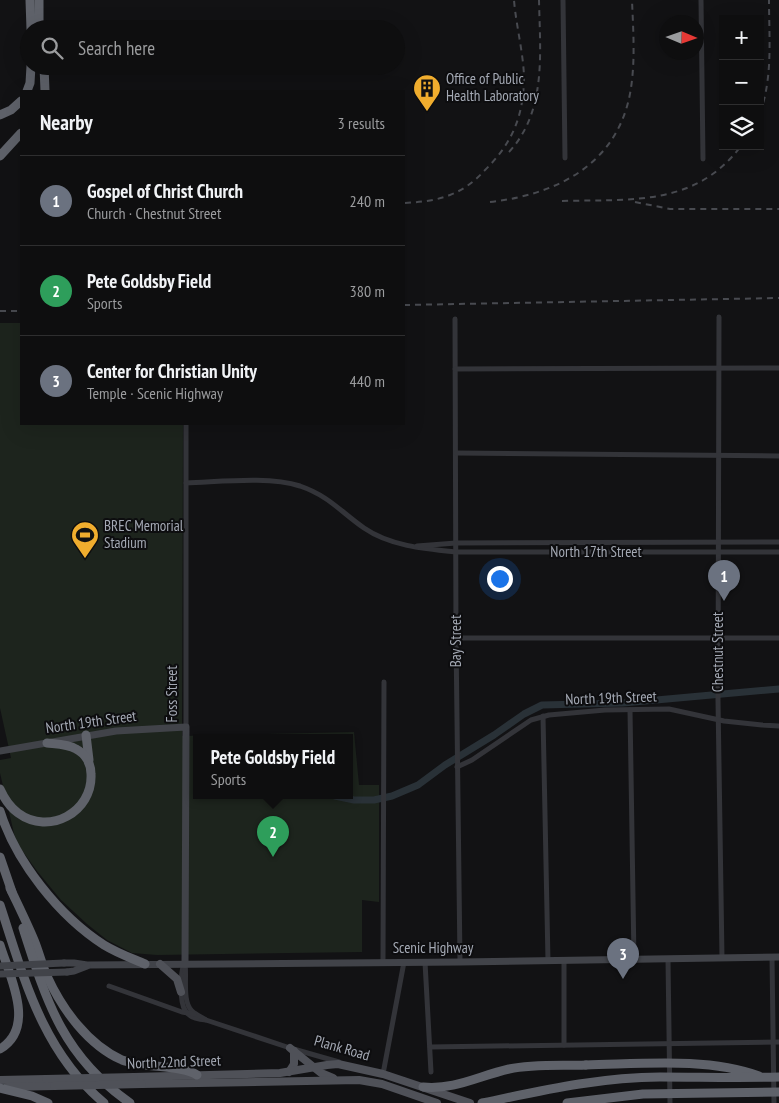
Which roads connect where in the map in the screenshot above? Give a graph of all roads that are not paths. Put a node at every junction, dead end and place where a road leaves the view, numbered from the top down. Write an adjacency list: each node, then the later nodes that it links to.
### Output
1 (30, 0): 5 (highway)
2 (39, 0): 6 (highway)
3 (563, 0): 19 (street)
4 (701, 0): 20 (street)
5 (31, 20)
6 (39, 20)
7 (31, 75): 10 (highway)
8 (36, 75): 11 (highway)
9 (45, 75): 12 (highway)
10 (27, 90)
11 (33, 90)
12 (46, 90)
13 (20, 102): 15 (highway)
14 (20, 109): 16 (highway)
15 (0, 115)
16 (0, 120)
17 (20, 134): 18 (highway)
18 (0, 156)
19 (565, 158)
20 (703, 159)
21 (719, 316): 23 (street, Chestnut Street)
22 (455, 319): 25 (street, Bay Street)
23 (719, 368): 24 (street); 25 (street); 28 (street, Chestnut Street)
24 (779, 368)
25 (455, 369): 27 (street, Bay Street)
26 (186, 425): 30 (street, Foss Street)
27 (456, 454): 28 (street); 33 (street, Bay Street)
28 (718, 456): 29 (street); 31 (street, Chestnut Street)
29 (779, 456)
30 (186, 482): 35 (street, North 17th Street); 48 (street, Foss Street)
31 (718, 542): 32 (street, North 17th Street); 34 (street, North 17th Street); 38 (street, Chestnut Street)
32 (779, 542)
33 (456, 543): 34 (street, North 17th Street); 35 (street, North 17th Street); 36 (street, Bay Street)
34 (552, 543): 37 (street)
35 (414, 546): 36 (street, North 17th Street)
36 (456, 552): 37 (street, North 17th Street); 40 (street, Bay Street)
37 (552, 552): 38 (street, North 17th Street)
38 (718, 552): 39 (street, North 17th Street); 41 (street, Chestnut Street)
39 (779, 552)
40 (456, 638): 41 (street); 52 (street, Bay Street)
41 (718, 638): 42 (street); 46 (street, Chestnut Street)
42 (779, 638)
43 (384, 682): 66 (street)
44 (630, 710): 45 (street, North 19th Street); 46 (street, North 19th Street); 63 (street)
45 (543, 716): 52 (street, North 19th Street); 64 (street)
46 (718, 720): 47 (street, North 19th Street); 61 (street, Chestnut Street)
47 (779, 726)
48 (186, 727): 49 (street, North 19th Street); 72 (street, Foss Street)
49 (86, 735): 50 (street, North 19th Street); 53 (highway)
50 (47, 742): 51 (street, North 19th Street); 53 (highway)
51 (0, 751)
52 (457, 765): 69 (street, Bay Street)
53 (90, 767): 54 (highway)
54 (0, 789)
55 (0, 811): 70 (highway)
56 (0, 856): 57 (highway)
57 (10, 888): 92 (highway); 102 (highway)
58 (0, 905): 101 (highway)
59 (0, 944): 85 (highway)
60 (776, 957): 61 (street, Scenic Highway); 81 (street)
61 (722, 958): 62 (street, Scenic Highway)
62 (668, 959): 63 (street, Scenic Highway); 82 (street)
63 (634, 960): 65 (street, Scenic Highway)
64 (548, 961): 65 (street, Scenic Highway); 69 (street, Scenic Highway)
65 (564, 961): 83 (street)
66 (383, 962): 67 (street, Scenic Highway); 72 (street, Scenic Highway)
67 (404, 962): 68 (street, Scenic Highway); 91 (street)
68 (425, 962): 69 (street, Scenic Highway); 84 (street)
69 (460, 962)
70 (145, 964): 71 (street, Scenic Highway); 74 (street, Scenic Highway)
71 (160, 964): 72 (street, Scenic Highway); 77 (main road)
72 (184, 964): 77 (street); 79 (street, Plank Road)
73 (0, 966): 74 (street, Scenic Highway, bridge)
74 (87, 966): 75 (street, Scenic Highway, bridge)
75 (0, 974)
76 (110, 986): 78 (street, Plank Road)
77 (181, 992): 78 (street)
78 (186, 1012): 79 (street, Plank Road); 80 (street, Plank Road)
79 (199, 1015): 80 (street, Plank Road)
80 (206, 1020): 86 (street, Plank Road)
81 (776, 1042): 82 (street); 108 (street)
82 (669, 1043): 83 (street); 107 (street)
83 (564, 1045): 84 (street)
84 (430, 1047): 90 (street)
85 (0, 1049)
86 (292, 1050): 87 (street, Plank Road); 88 (main road); 89 (main road)
87 (348, 1066): 88 (main road, North 22nd Street); 91 (main road, Plank Road)
88 (314, 1067): 89 (main road, North 22nd Street); 95 (main road)
89 (289, 1072): 92 (main road, North 22nd Street)
90 (431, 1072)
91 (383, 1074): 97 (main road, Plank Road)
92 (197, 1075): 96 (main road, North 22nd Street, bridge)
93 (779, 1077): 94 (highway, bridge)
94 (764, 1078): 97 (highway, bridge); 105 (highway, bridge)
95 (335, 1079): 98 (main road, North 22nd Street, bridge); 103 (main road, Plank Road)
96 (0, 1080)
97 (423, 1087): 104 (main road, Plank Road)
98 (0, 1088): 100 (highway)
99 (779, 1092): 106 (highway, bridge)
100 (48, 1103)
101 (104, 1103)
102 (130, 1103)
103 (437, 1103)
104 (470, 1103)
105 (482, 1103)
106 (567, 1103)
107 (670, 1103)
108 (774, 1103)

